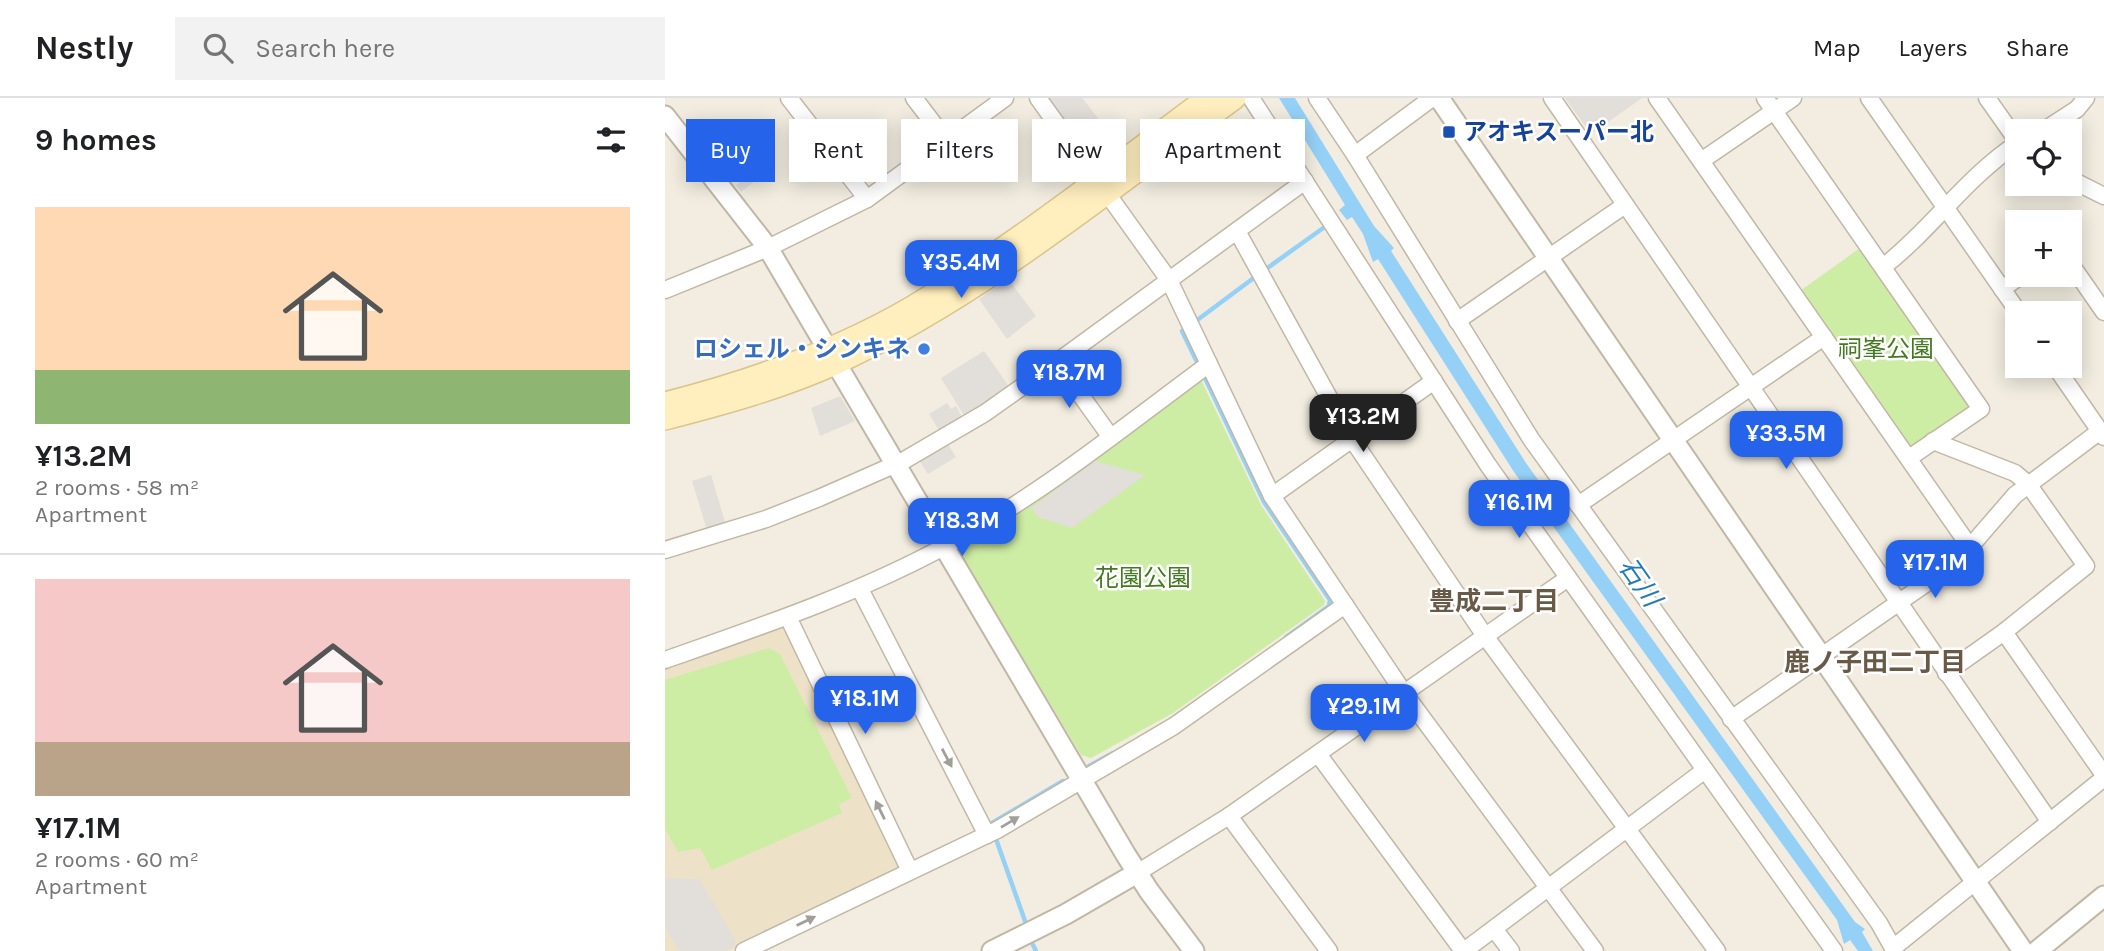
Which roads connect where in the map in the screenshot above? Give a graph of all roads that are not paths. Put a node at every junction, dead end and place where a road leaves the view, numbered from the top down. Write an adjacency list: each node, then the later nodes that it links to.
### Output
1 (789, 98): 33 (street)
2 (913, 98): 19 (street)
3 (1005, 98): 20 (street)
4 (1038, 98): 31 (street)
5 (1207, 98): 31 (main road)
6 (1235, 98): 31 (main road)
7 (1251, 98): 21 (street)
8 (1317, 98): 25 (street)
9 (1432, 98): 25 (street)
10 (1440, 98): 38 (street)
11 (1552, 98): 34 (street)
12 (1657, 98): 26 (street)
13 (1793, 98): 16 (street)
14 (1870, 98): 35 (street)
15 (1987, 98): 23 (street)
16 (1770, 104): 26 (street); 39 (street)
17 (2081, 104): 22 (street)
18 (665, 116): 37 (street)
19 (930, 119)
20 (976, 119)
21 (1265, 119)
22 (2060, 119)
23 (2005, 124)
24 (2005, 153): 35 (street)
25 (1355, 155): 47 (street)
26 (1701, 161): 48 (street)
27 (901, 174): 33 (street)
28 (1305, 181): 53 (street)
29 (1304, 182): 36 (street)
30 (2082, 185): 32 (street)
31 (1102, 186): 40 (street); 49 (main road)
32 (2104, 196)
33 (867, 199): 37 (street)
34 (1625, 205): 38 (street); 54 (street)
35 (1945, 206): 39 (street); 44 (street)
36 (1237, 231): 40 (street); 59 (street)
37 (768, 248): 42 (street); 49 (street)
38 (1549, 257): 47 (street); 60 (street)
39 (1883, 267): 61 (street)
40 (1169, 280): 50 (street); 51 (street)
41 (2082, 280): 46 (street)
42 (668, 285)
43 (2005, 287): 44 (street)
44 (2002, 289): 45 (street)
45 (2010, 301)
46 (2104, 312)
47 (1457, 321): 66 (street)
48 (1824, 337): 54 (street); 62 (street)
49 (831, 357): 55 (main road); 56 (main road); 63 (street)
50 (1057, 362): 58 (street); 63 (street)
51 (1209, 364): 58 (street); 65 (street)
52 (2063, 378): 57 (street)
53 (1434, 381): 59 (street); 70 (street)
54 (1751, 387): 60 (street); 72 (street)
55 (665, 403)
56 (665, 419)
57 (2102, 434): 64 (street)
58 (1111, 436): 67 (street)
59 (1352, 439): 65 (street); 76 (street)
60 (1674, 440): 66 (street); 77 (street)
61 (1933, 441): 62 (street); 64 (street)
62 (1909, 458): 68 (street)
63 (895, 465): 67 (street); 69 (street)
64 (2028, 484): 68 (street); 75 (street)
65 (1272, 496): 73 (street)
66 (1577, 505): 81 (street)
67 (945, 547): 71 (street); 85 (street)
68 (1971, 547): 72 (street)
69 (665, 550)
70 (1568, 578): 76 (street); 83 (street)
71 (860, 589): 74 (street); 89 (street, one-way to 89)
72 (1899, 603): 77 (street); 79 (street)
73 (1345, 605): 80 (street); 85 (street)
74 (787, 617): 78 (street); 90 (street, one-way to 74)
75 (2004, 632): 79 (street); 84 (street)
76 (1485, 636): 80 (street); 88 (street)
77 (1822, 656): 81 (street); 92 (street)
78 (665, 660)
79 (1945, 673): 87 (street)
80 (1404, 693): 82 (street); 93 (street)
81 (1731, 719): 92 (street)
82 (1318, 754): 86 (street); 100 (street)
83 (1705, 771): 88 (street); 104 (street)
84 (2104, 776): 87 (street)
85 (1081, 780): 89 (street, one-way to 85); 91 (street)
86 (1229, 816): 91 (street); 99 (street)
87 (2050, 822): 92 (street)
88 (1626, 828): 93 (street); 103 (street)
89 (987, 835): 90 (street)
90 (910, 871): 97 (street, one-way to 90)
91 (1137, 873): 96 (street); 98 (street)
92 (1976, 881): 105 (street)
93 (1547, 887): 95 (street); 102 (street)
94 (2104, 896): 106 (street)
95 (1494, 929): 100 (street); 101 (street)
96 (1192, 950)
97 (744, 951)
98 (992, 951)
99 (1329, 951)
100 (1464, 951)
101 (1511, 951)
102 (1595, 951)
103 (1717, 951)
104 (1834, 951)
105 (2023, 951)
106 (2037, 951)

